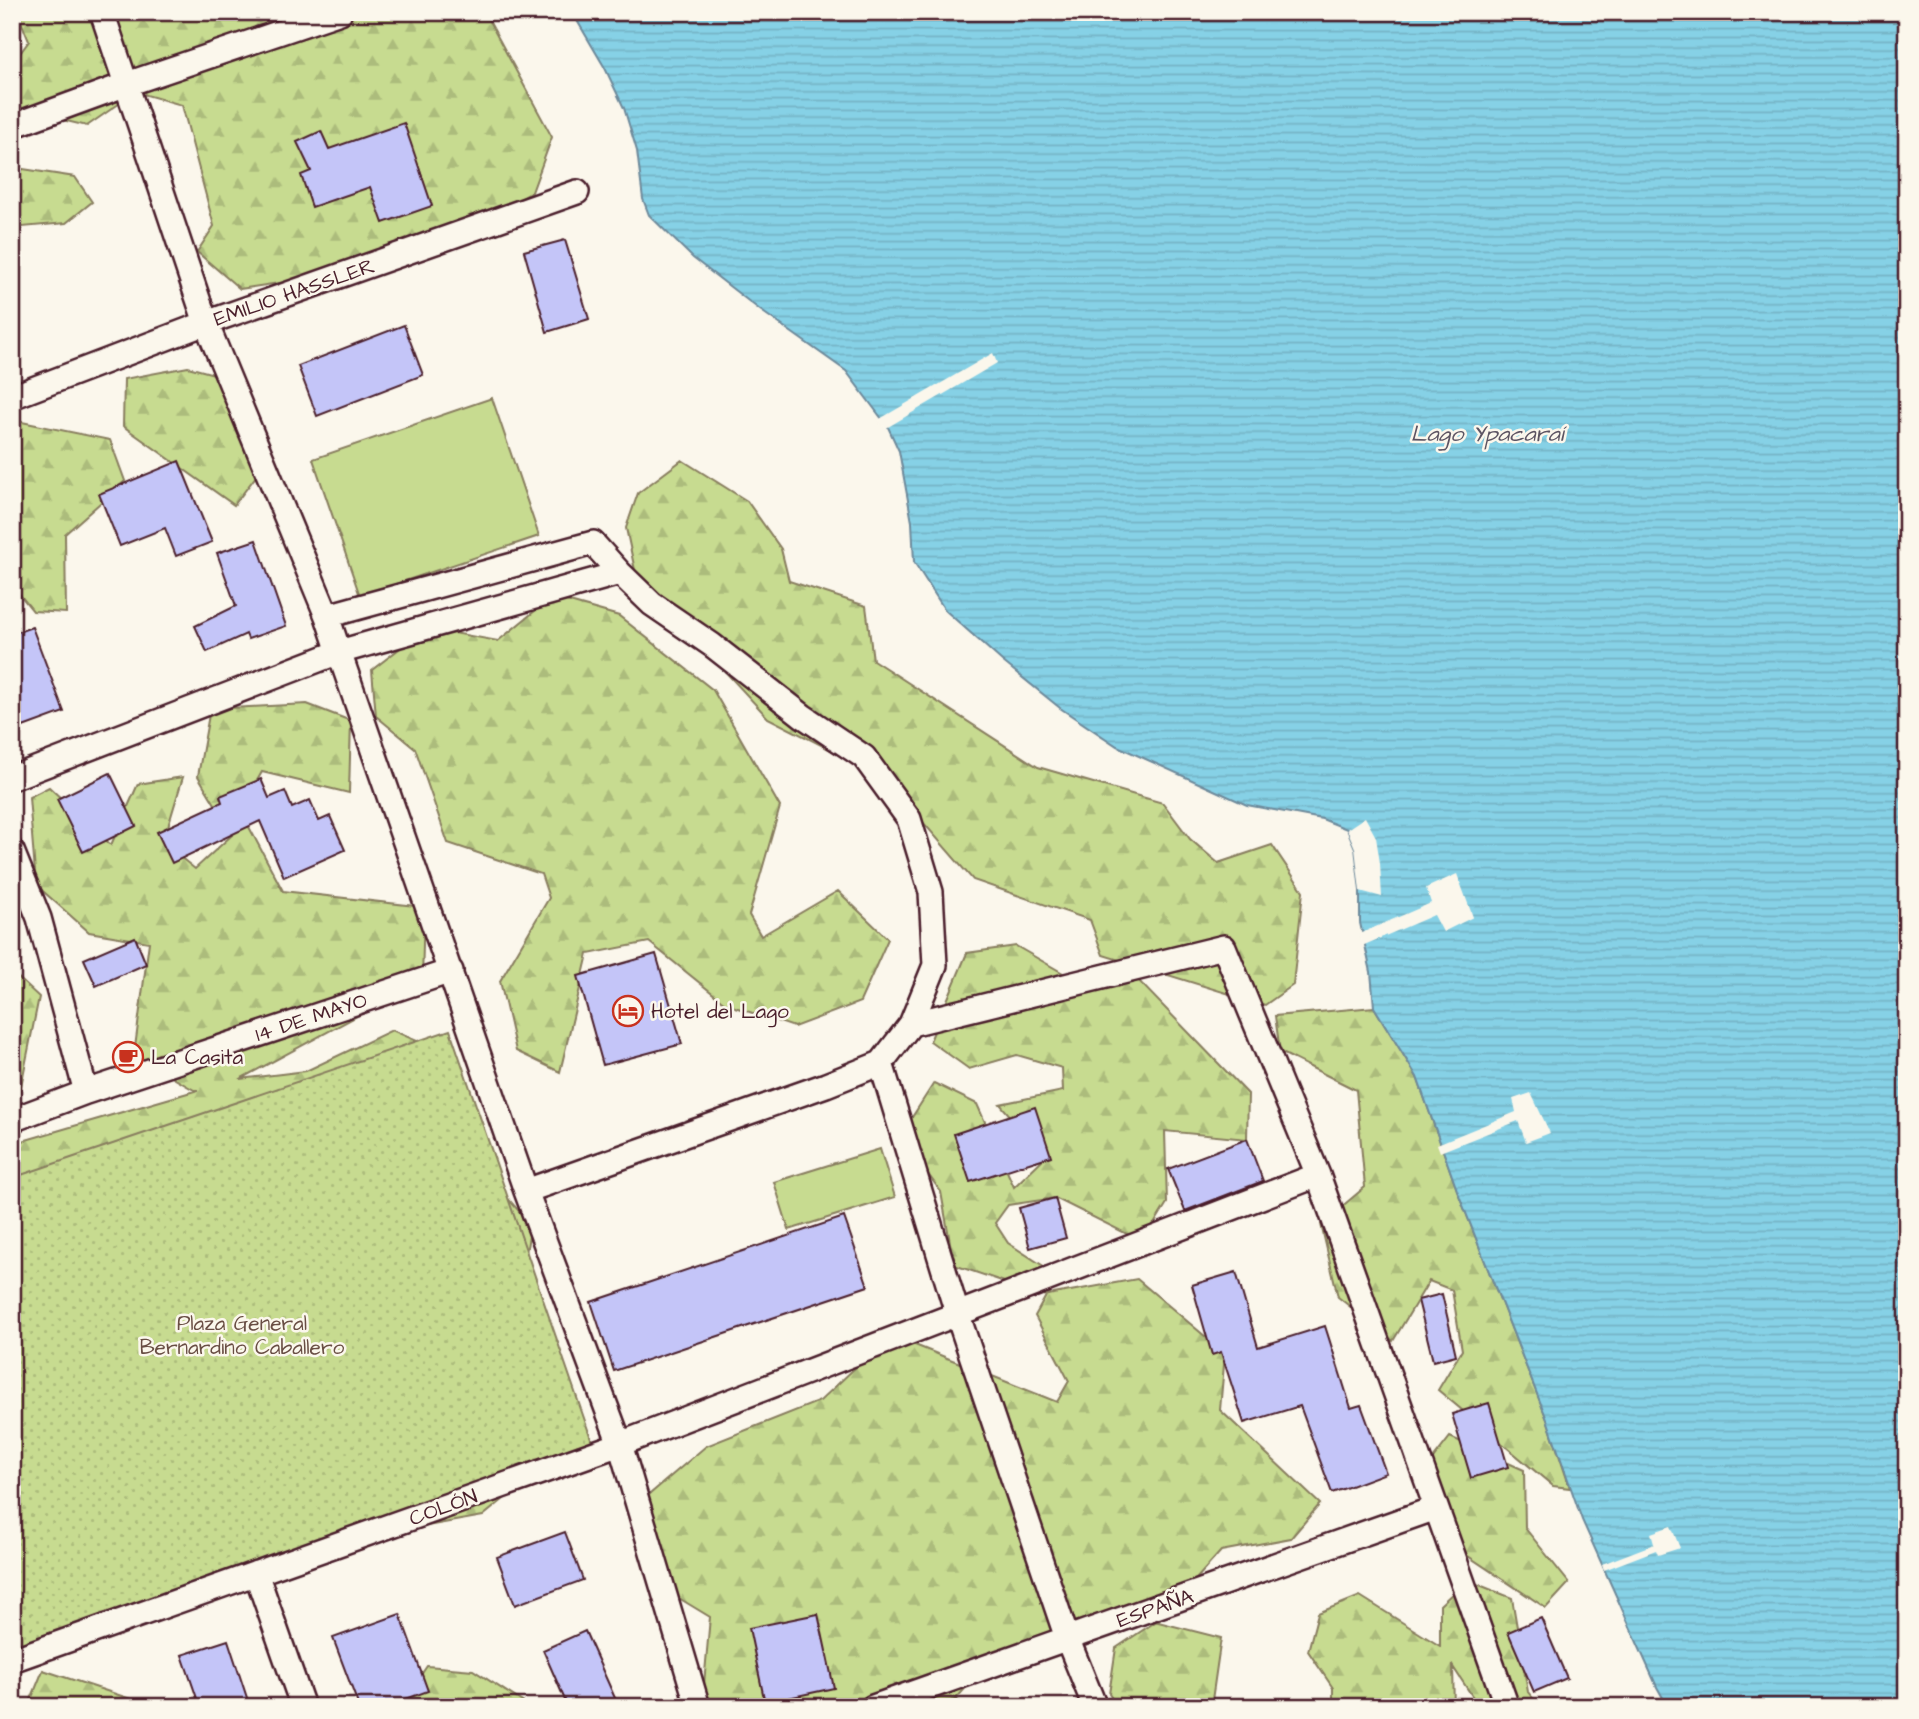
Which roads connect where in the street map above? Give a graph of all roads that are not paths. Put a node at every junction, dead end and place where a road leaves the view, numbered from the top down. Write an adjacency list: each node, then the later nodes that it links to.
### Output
1 (102, 12): 3 (street)
2 (340, 12): 3 (street)
3 (127, 83): 4 (street); 6 (street)
4 (12, 127)
5 (577, 192): 6 (street, EMILIO HASSLER)
6 (206, 323): 7 (street, EMILIO HASSLER); 9 (street)
7 (12, 397)
8 (620, 573): 9 (street); 10 (street); 14 (street)
9 (327, 616): 10 (street)
10 (339, 652): 11 (street); 13 (street)
11 (12, 778)
12 (12, 852): 16 (street)
13 (451, 971): 16 (street, 14 DE MAYO); 19 (street)
14 (911, 1024): 15 (street); 18 (street)
15 (881, 1063): 19 (street); 20 (street)
16 (86, 1092): 17 (street, 14 DE MAYO)
17 (12, 1119)
18 (1318, 1175): 20 (street, COLÓN); 22 (street)
19 (526, 1191): 21 (street)
20 (957, 1313): 21 (street, COLÓN); 24 (street)
21 (620, 1444): 23 (street, COLÓN); 27 (street)
22 (1436, 1508): 24 (street, ESPAÑA); 30 (street)
23 (256, 1573): 25 (street, COLÓN); 26 (street)
24 (1067, 1639): 28 (street, ESPAÑA); 29 (street)
25 (12, 1660)
26 (303, 1707)
27 (698, 1707)
28 (873, 1707)
29 (1095, 1707)
30 (1507, 1707)

